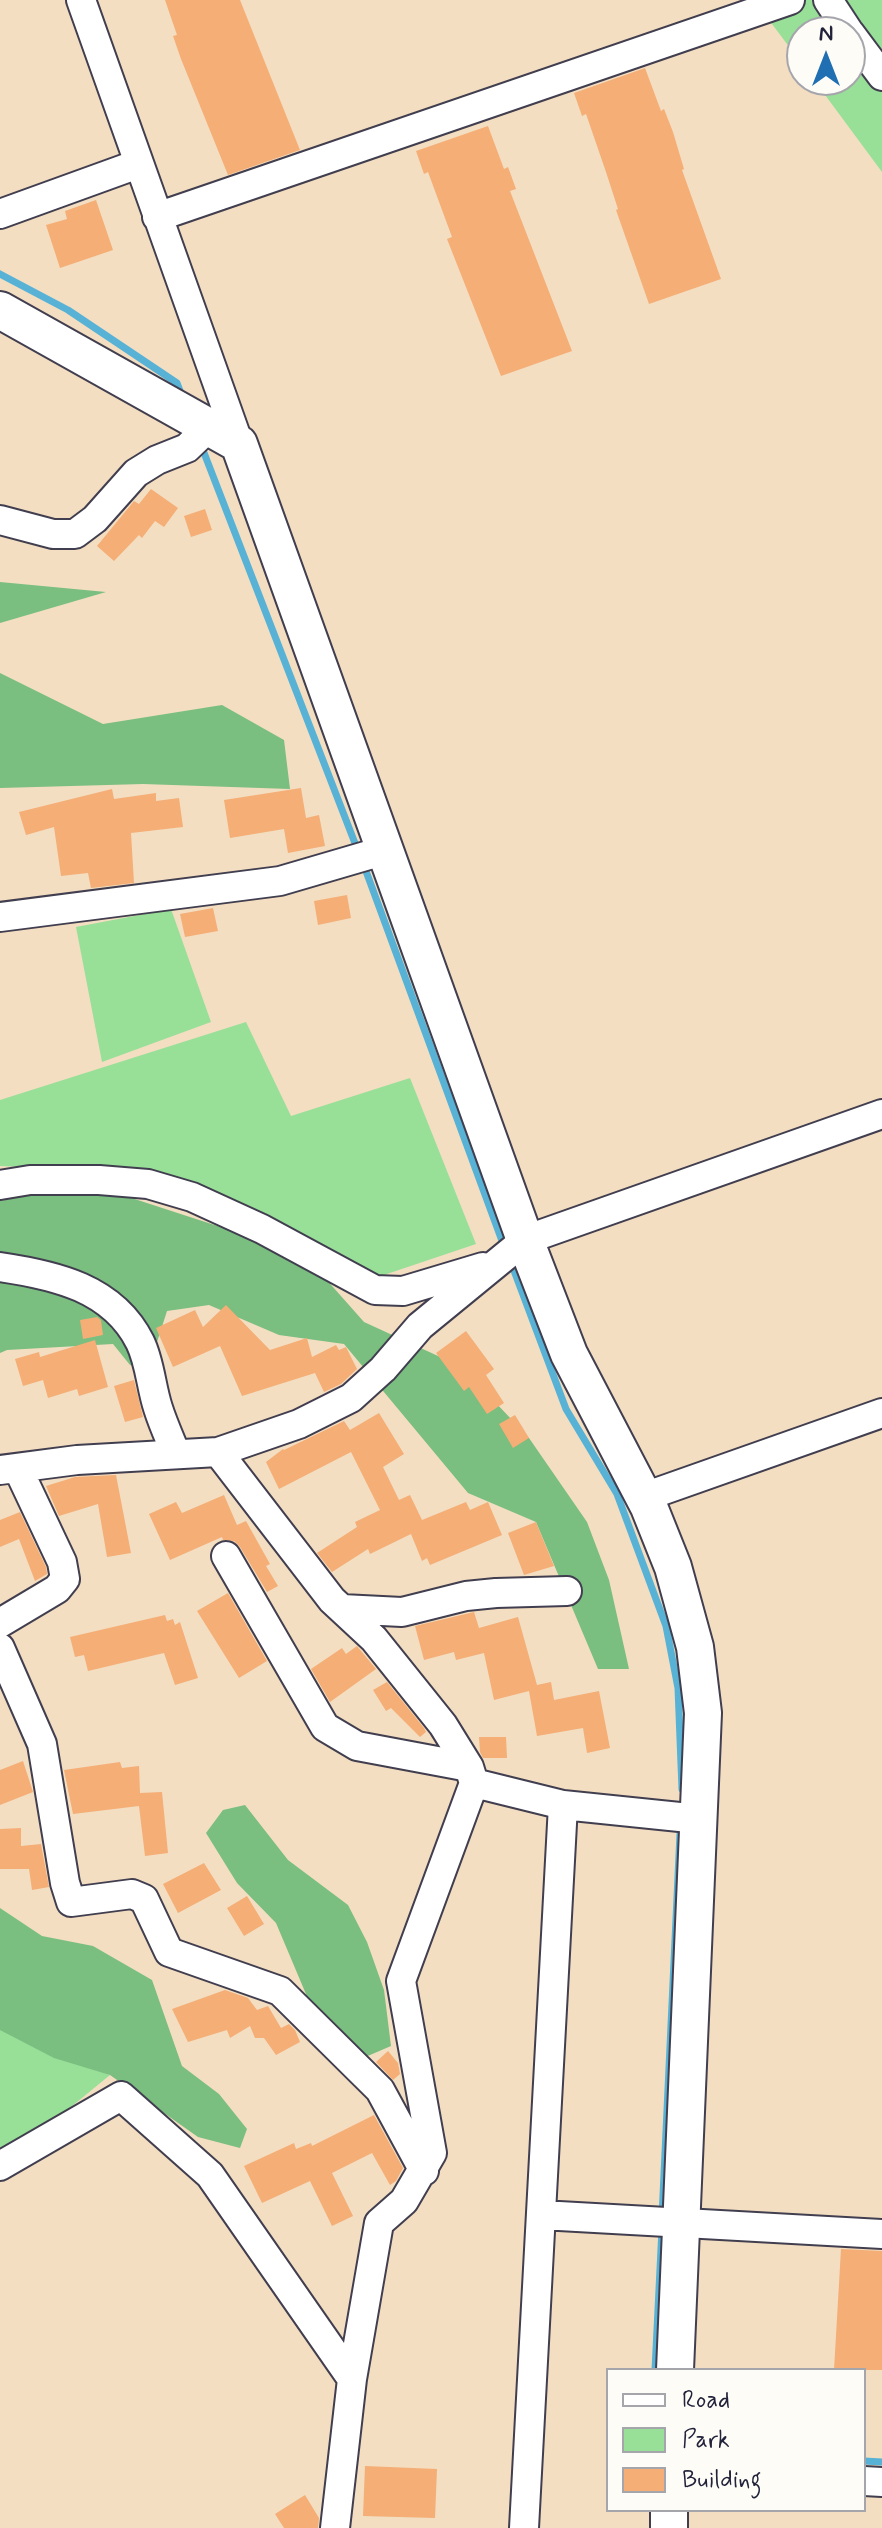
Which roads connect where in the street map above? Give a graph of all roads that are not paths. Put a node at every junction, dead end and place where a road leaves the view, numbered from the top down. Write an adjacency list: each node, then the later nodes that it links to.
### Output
1 (81, 0): 5 (street)
2 (790, 0): 7 (street)
3 (866, 54): 4 (street)
4 (882, 76)
5 (138, 164): 6 (street); 7 (street)
6 (0, 214)
7 (157, 217): 9 (street)
8 (0, 310): 9 (street)
9 (224, 436): 10 (street); 11 (street)
10 (0, 520)
11 (386, 850): 12 (street); 15 (street)
12 (0, 917)
13 (882, 1114): 15 (street)
14 (0, 1185): 16 (street)
15 (525, 1240): 16 (street); 22 (street)
16 (498, 1263): 19 (street)
17 (0, 1267): 20 (street)
18 (882, 1413): 22 (street)
19 (218, 1452): 20 (street); 25 (street)
20 (176, 1454): 21 (street)
21 (9, 1470): 26 (street)
22 (644, 1497): 30 (street)
23 (226, 1556): 28 (street)
24 (567, 1591): 25 (street)
25 (342, 1609): 28 (street)
26 (0, 1623)
27 (0, 1648): 32 (street)
28 (471, 1775): 29 (street); 32 (street)
29 (563, 1805): 30 (street); 33 (street)
30 (699, 1819): 34 (street)
31 (0, 2166): 37 (street)
32 (424, 2171): 37 (street)
33 (541, 2215): 34 (street); 39 (street)
34 (682, 2223): 35 (street); 36 (street)
35 (882, 2234)
36 (675, 2368)
37 (352, 2379): 38 (street)
38 (335, 2528)
39 (524, 2528)

